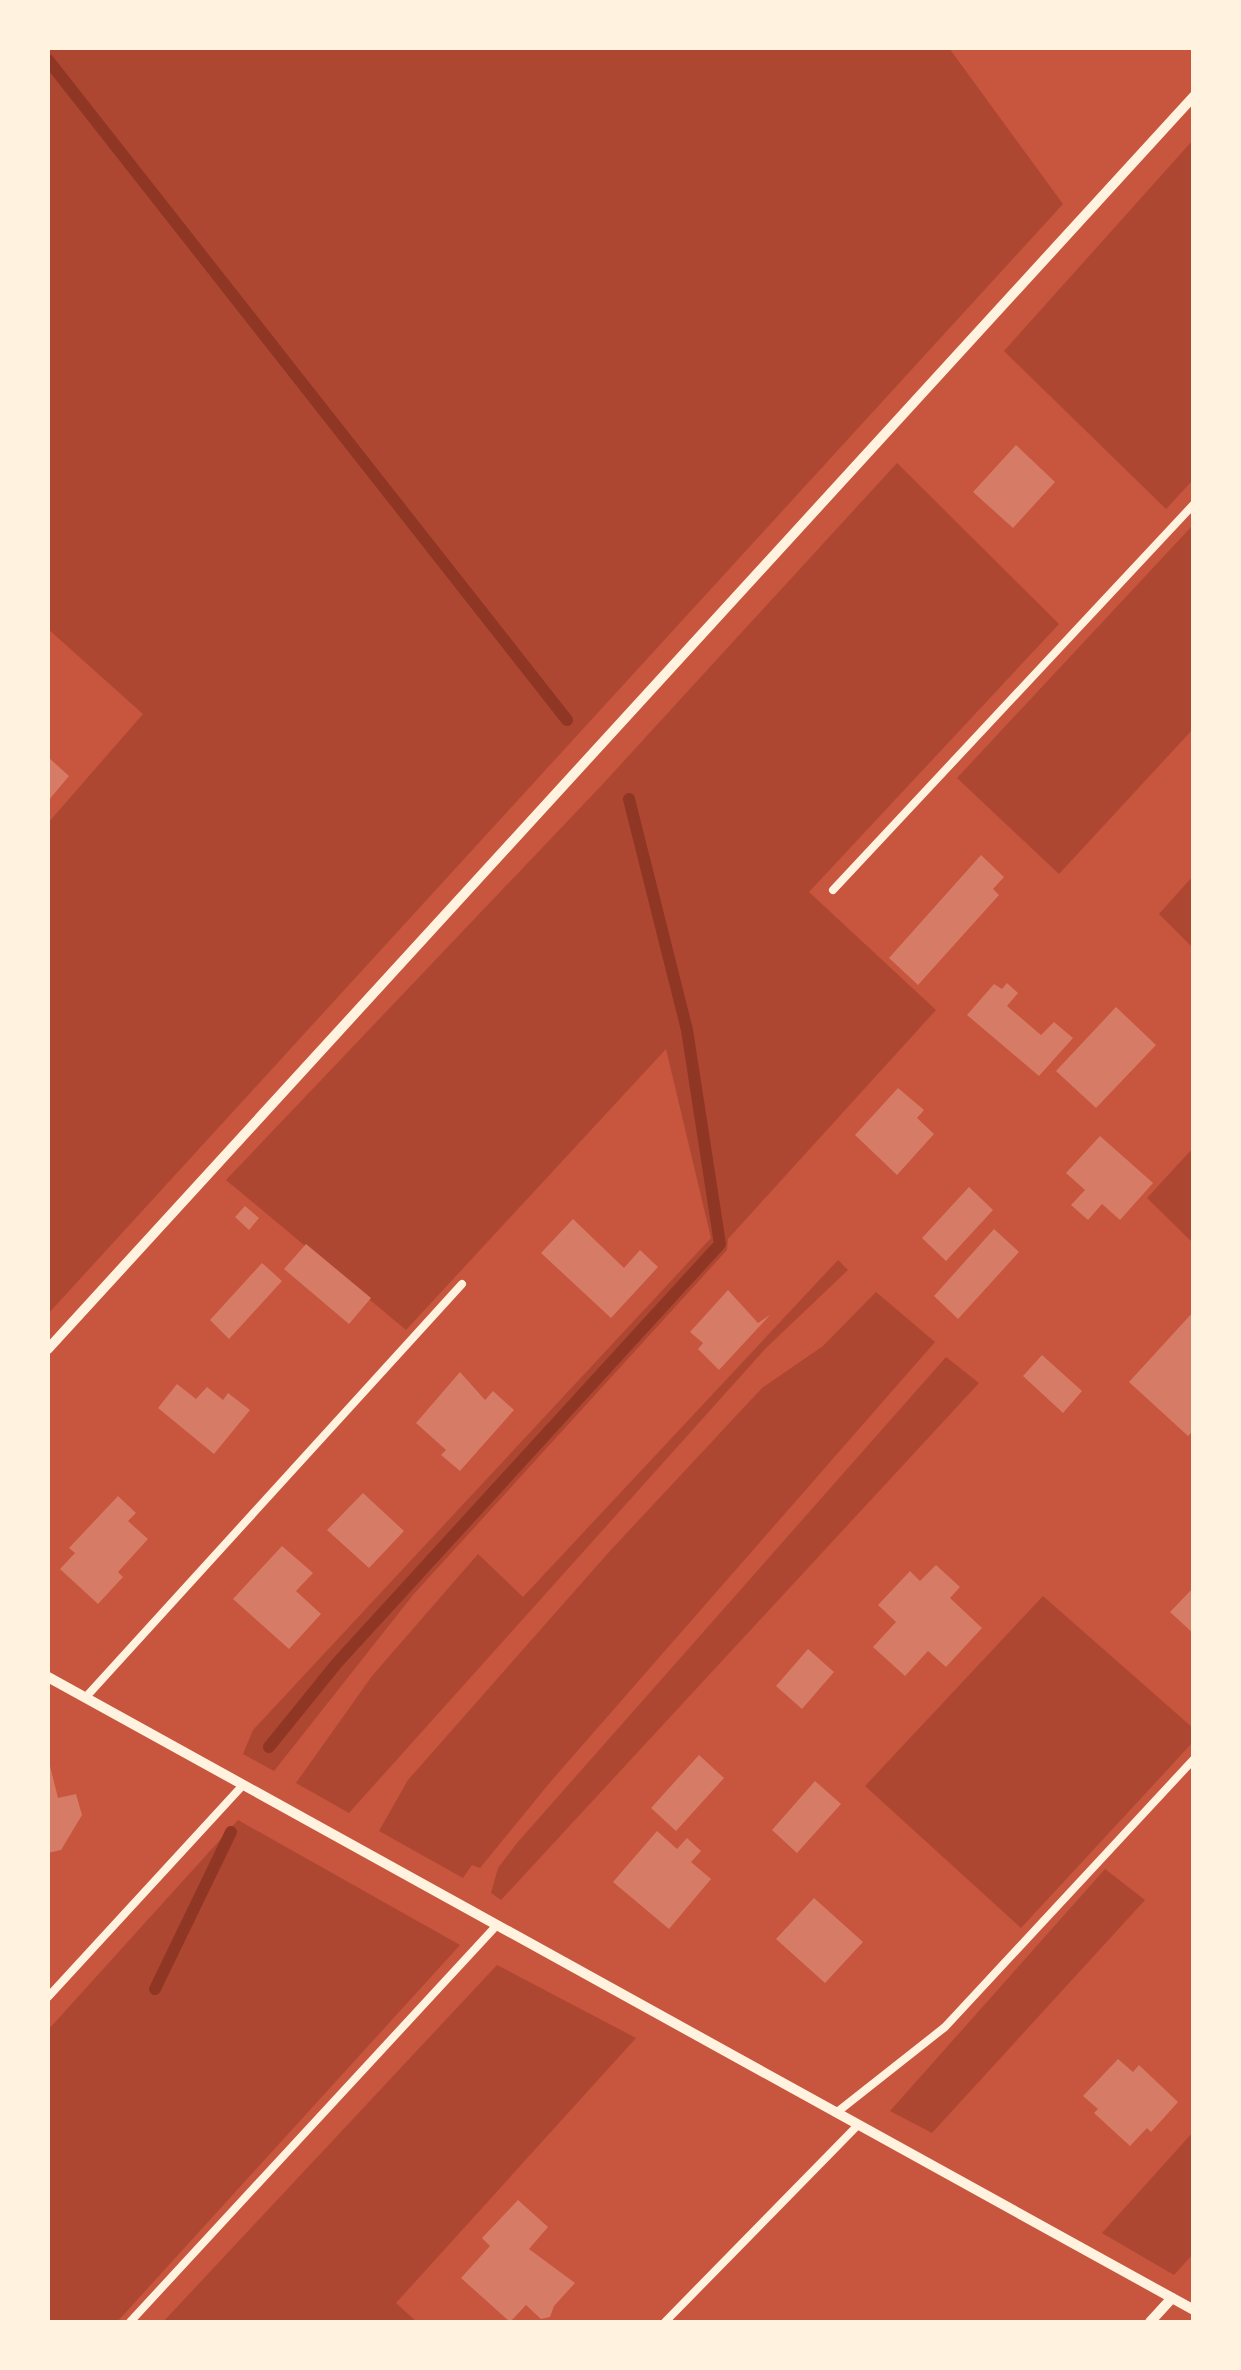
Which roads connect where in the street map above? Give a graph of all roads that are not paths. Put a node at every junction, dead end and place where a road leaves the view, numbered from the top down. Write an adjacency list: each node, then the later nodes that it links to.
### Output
1 (1194, 96): 5 (street)
2 (1194, 504): 3 (lane)
3 (833, 890)
4 (462, 1284): 7 (lane)
5 (48, 1349)
6 (48, 1677): 7 (street)
7 (85, 1698): 9 (street)
8 (1194, 1759): 12 (lane)
9 (243, 1785): 10 (street); 11 (lane)
10 (497, 1925): 12 (street); 16 (lane)
11 (48, 1998)
12 (836, 2113): 13 (street)
13 (858, 2125): 14 (street); 17 (lane)
14 (1172, 2298): 15 (street); 18 (street)
15 (1194, 2310)
16 (130, 2322)
17 (664, 2322)
18 (1150, 2322)

